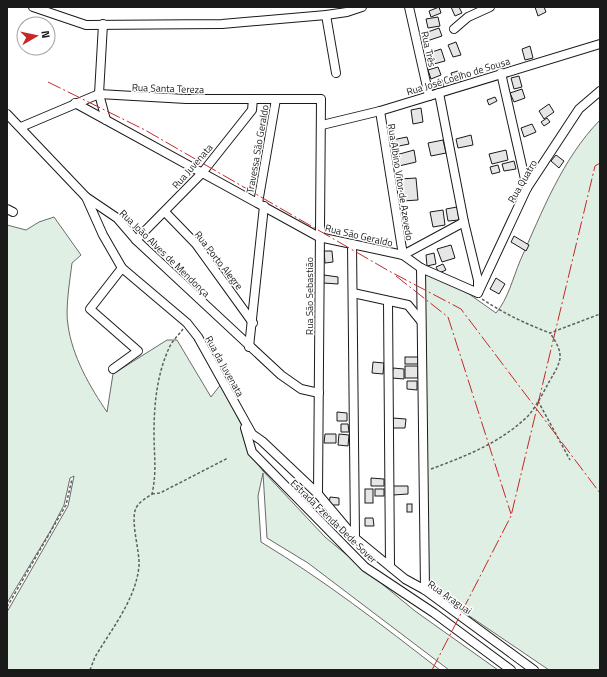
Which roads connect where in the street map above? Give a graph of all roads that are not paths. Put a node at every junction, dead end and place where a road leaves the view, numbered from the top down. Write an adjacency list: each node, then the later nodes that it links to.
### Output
1 (33, 7): 6 (street)
2 (362, 7): 5 (street)
3 (409, 7): 14 (street, Rua Três)
4 (490, 7): 7 (street)
5 (326, 15): 6 (street); 9 (street)
6 (102, 24): 13 (street)
7 (454, 29)
8 (600, 44): 10 (street, Rua José Coelho de Sousa)
9 (336, 73)
10 (501, 74): 12 (street, Rua José Coelho de Sousa); 25 (street)
11 (600, 91): 25 (street, Rua Quatro)
12 (439, 93): 14 (street, Rua José Coelho de Sousa); 29 (street)
13 (99, 94): 17 (street, Rua Santa Tereza); 18 (street, Rua Santa Tereza); 21 (street)
14 (429, 96): 19 (street, Rua José Coelho de Sousa)
15 (276, 99): 16 (street, Rua Santa Tereza); 17 (street, Rua Santa Tereza); 27 (street, Travessa São Geraldo)
16 (321, 99): 22 (street, Rua São Sebastião)
17 (253, 100): 24 (street, Rua Juvenata)
18 (75, 103): 21 (street, Rua São Geraldo); 23 (street, Rua Santa Tereza)
19 (380, 111): 22 (street, Rua José Coelho de Sousa); 33 (street, Rua Albino Vitor de Azevedo)
20 (7, 114): 23 (street, Rua João Alves de Mendonça)
21 (106, 120): 24 (street, Rua São Geraldo)
22 (322, 125): 30 (street, Rua São Sebastião)
23 (21, 127): 26 (street, Rua João Alves de Mendonça)
24 (202, 173): 27 (street, Rua São Geraldo); 28 (street, Rua Juvenata)
25 (527, 188): 37 (street, Rua Quatro)
26 (86, 197): 31 (street, Rua João Alves de Mendonça); 34 (street, Rua da Juvenata)
27 (261, 205): 30 (street, Rua São Geraldo); 40 (street, Travessa São Geraldo)
28 (165, 212): 31 (street, Rua Juvenata); 40 (street, Rua Porto Alegre)
29 (464, 222): 33 (street); 37 (street)
30 (319, 237): 32 (street, Rua São Geraldo); 43 (street, Rua São Sebastião)
31 (136, 240): 41 (street, Rua João Alves de Mendonça)
32 (352, 244): 33 (street, Rua São Geraldo); 36 (street)
33 (403, 255): 35 (street, Rua São Geraldo)
34 (122, 268): 42 (street); 44 (street, Rua da Juvenata)
35 (421, 268): 37 (street, Rua São Geraldo); 39 (street)
36 (353, 293): 38 (street); 46 (street)
37 (478, 293)
38 (388, 302): 39 (street); 47 (street)
39 (421, 321): 48 (street)
40 (253, 323): 41 (street, Travessa São Geraldo)
41 (250, 347): 43 (street, Rua João Alves de Mendonça)
42 (113, 370)
43 (319, 393): 45 (street, Rua São Sebastião)
44 (245, 423): 45 (street, Rua da Juvenata); 49 (street, Estrada Fzenda Dede Sover)
45 (318, 494): 46 (street, Rua da Juvenata)
46 (355, 538): 47 (street, Rua Araguai)
47 (390, 566): 48 (street, Rua Araguai)
48 (425, 590): 50 (street, Rua Araguai)
49 (511, 670)
50 (534, 670)

